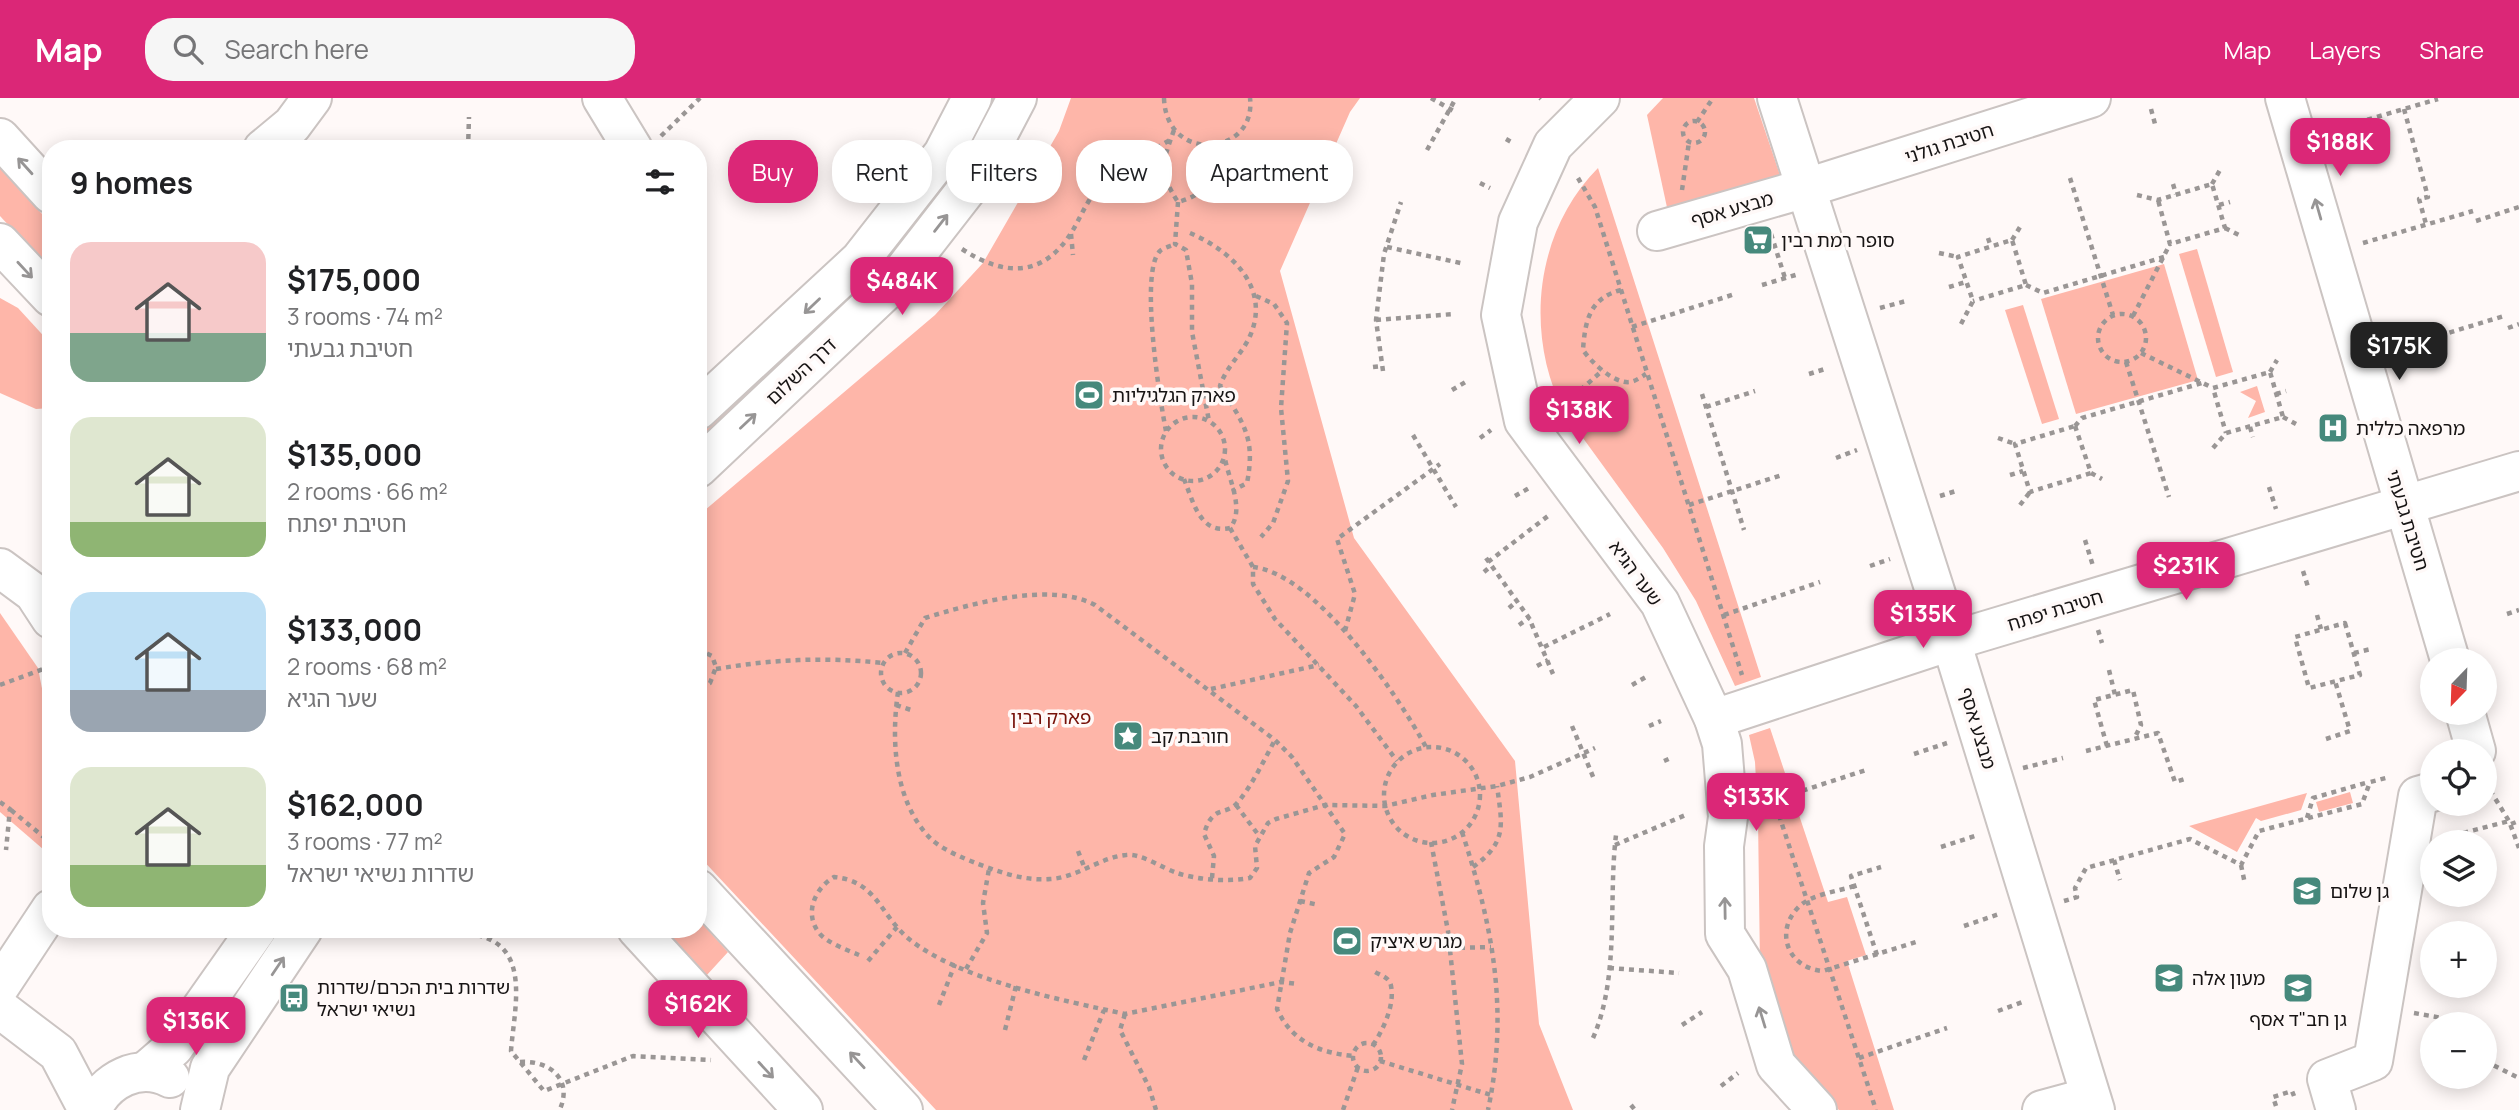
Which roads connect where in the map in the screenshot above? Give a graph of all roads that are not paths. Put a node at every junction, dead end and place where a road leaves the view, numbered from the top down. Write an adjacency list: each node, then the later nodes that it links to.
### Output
1 (313, 98): 10 (street)
2 (602, 98): 11 (street)
3 (972, 98): 17 (street, דרך השלום, one-way to 17)
4 (1017, 98): 18 (street, דרך השלום, one-way to 4)
5 (1600, 98): 25 (street, שער הגיא)
6 (1777, 98): 13 (street, מבצע אסף)
7 (2091, 98): 13 (street, חטיבת גולני)
8 (2286, 98): 20 (street, חטיבת גבעתי, one-way to 8)
9 (0, 138): 12 (street, one-way to 9)
10 (274, 140)
11 (640, 140)
12 (42, 184)
13 (1806, 188): 14 (street, מבצע אסף); 23 (street, מבצע אסף)
14 (1657, 231)
15 (0, 243): 16 (street, one-way to 16)
16 (42, 287)
17 (707, 402)
18 (707, 460)
19 (2519, 471): 20 (street, חטיבת יפתח)
20 (2404, 507): 23 (street, חטיבת יפתח); 24 (street, חטיבת גבעתי)
21 (0, 568): 22 (street)
22 (42, 605)
23 (1951, 641): 25 (street, חטיבת יפתח); 36 (street, מבצע אסף)
24 (2445, 648)
25 (1714, 719): 41 (street, שער הגיא, one-way to 25)
26 (2420, 795): 43 (street)
27 (707, 899): 40 (street, one-way to 27)
28 (42, 923): 32 (street)
29 (251, 938): 35 (street)
30 (297, 938): 38 (street, one-way to 30)
31 (645, 938): 39 (street, one-way to 39)
32 (0, 986)
33 (0, 1009): 34 (street)
34 (58, 1053): 35 (street); 37 (street)
35 (139, 1073): 37 (street); 38 (street)
36 (2092, 1103): 42 (street)
37 (90, 1110)
38 (200, 1110)
39 (803, 1110)
40 (903, 1110)
41 (1816, 1110)
42 (2042, 1110)
43 (2336, 1110)

